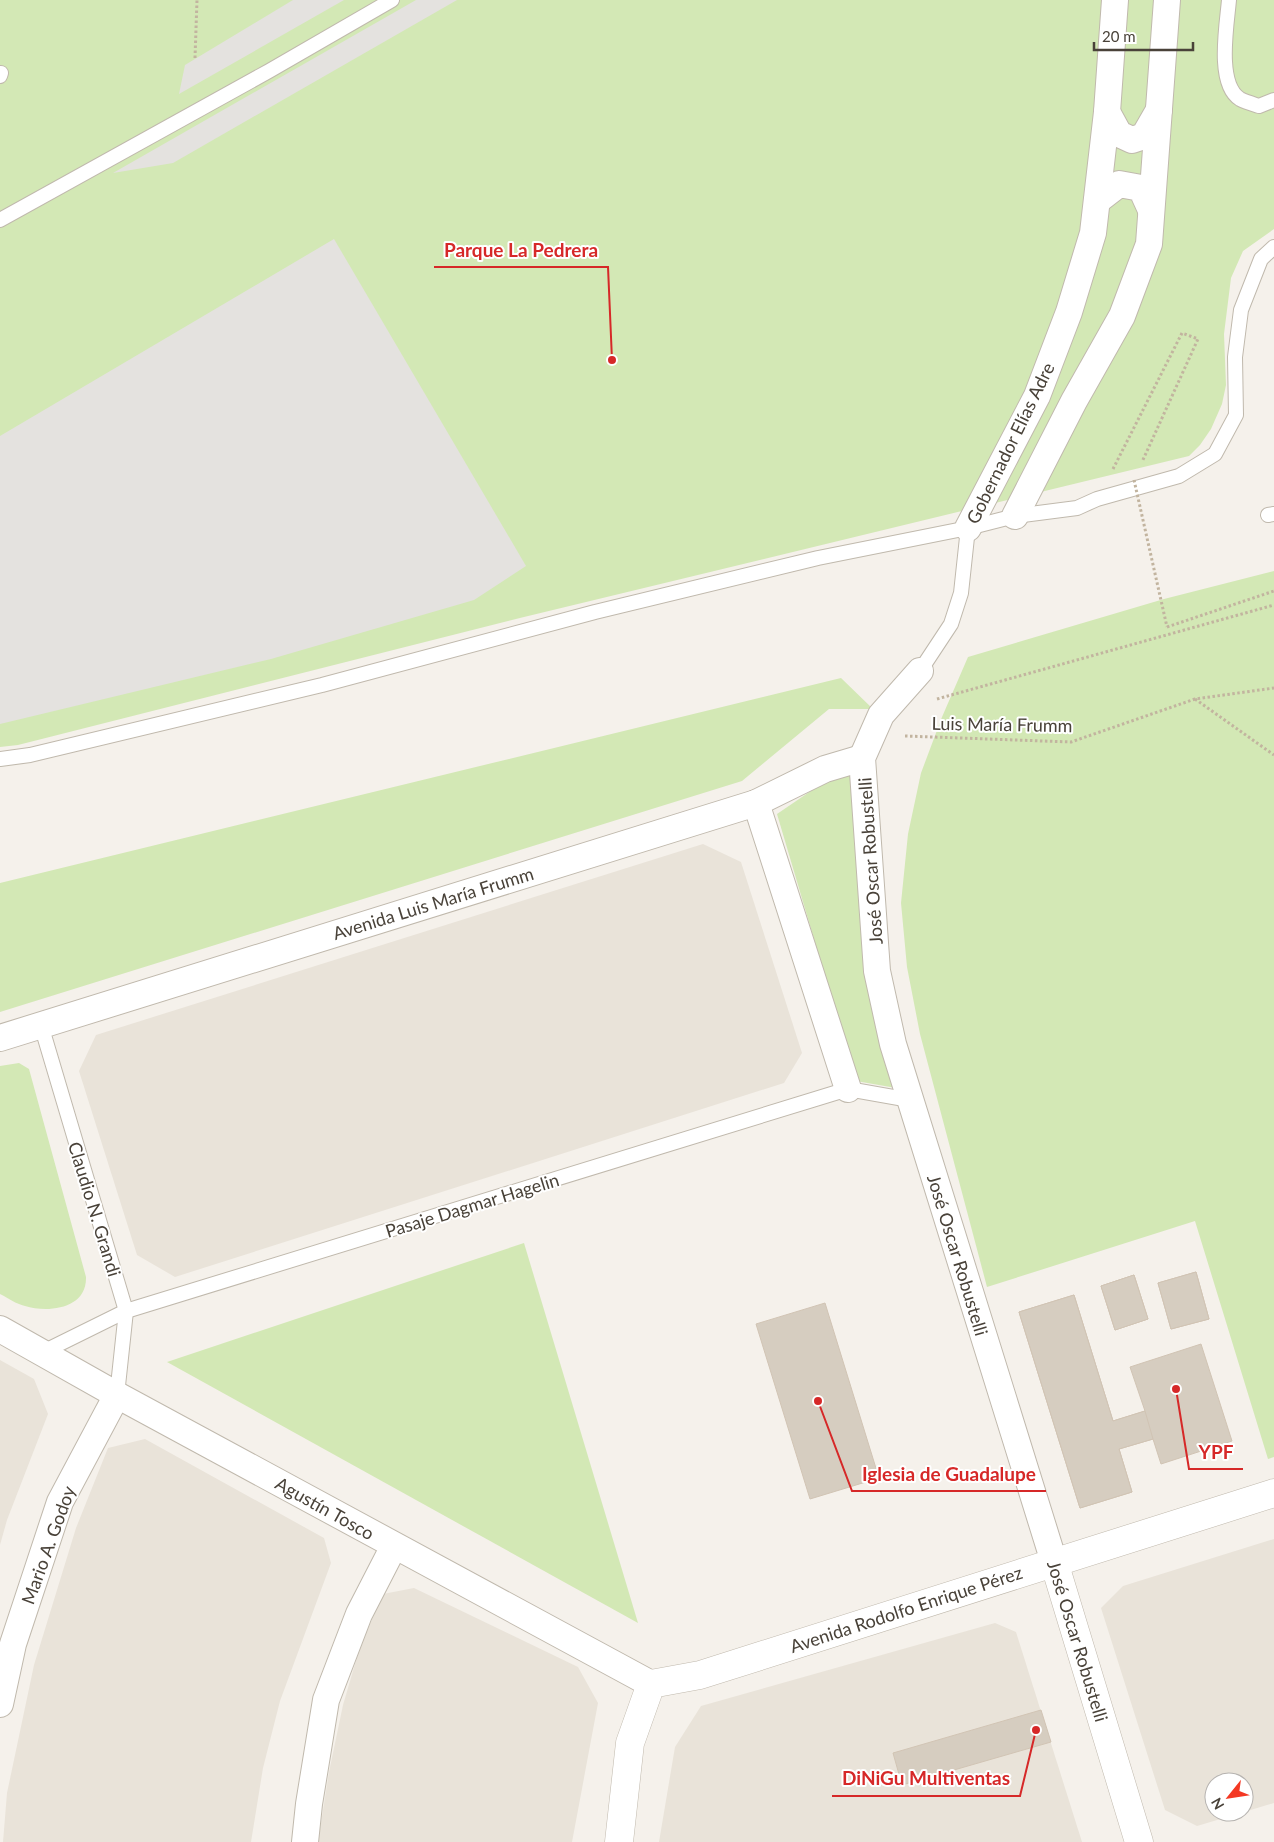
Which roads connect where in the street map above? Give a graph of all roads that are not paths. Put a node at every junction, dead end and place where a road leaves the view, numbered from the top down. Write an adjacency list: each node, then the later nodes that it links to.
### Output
1 (392, 0): 10 (lane)
2 (1114, 0): 7 (street, Gobernador Elías Adre)
3 (1167, 0): 6 (street)
4 (1229, 0): 5 (lane)
5 (1274, 100)
6 (1160, 109): 7 (street); 9 (street)
7 (1107, 112): 8 (street, Gobernador Elías Adre)
8 (1097, 201): 9 (street); 13 (street, Gobernador Elías Adre)
9 (1151, 210): 12 (street)
10 (0, 220)
11 (1274, 247): 12 (lane)
12 (1015, 516): 13 (lane)
13 (968, 528): 14 (lane, Gobernador Elías Adre); 16 (lane)
14 (920, 671): 15 (street)
15 (867, 746): 17 (street, Avenida Luis María Frumm); 21 (street, José Oscar Robustelli)
16 (0, 759)
17 (756, 802): 18 (street, Avenida Luis María Frumm); 20 (street)
18 (40, 1025): 19 (street, Avenida Luis María Frumm); 22 (lane, Claudio N. Grandi)
19 (0, 1038)
20 (848, 1089): 21 (lane, Pasaje Dagmar Hagelin); 22 (lane, Pasaje Dagmar Hagelin)
21 (910, 1100): 28 (street, José Oscar Robustelli)
22 (126, 1312): 24 (lane, Pasaje Dagmar Hagelin); 25 (lane, Claudio N. Grandi)
23 (0, 1329): 24 (street, Agustín Tosco)
24 (41, 1353): 25 (street, Agustín Tosco)
25 (117, 1395): 27 (street, Agustín Tosco); 30 (street, Mario A. Godoy)
26 (1274, 1493): 28 (street, Avenida Rodolfo Enrique Pérez)
27 (394, 1546): 29 (street, Agustín Tosco); 31 (street)
28 (1054, 1562): 29 (street, Avenida Rodolfo Enrique Pérez); 33 (street, José Oscar Robustelli)
29 (651, 1684): 32 (street)
30 (0, 1704)
31 (305, 1842)
32 (620, 1842)
33 (1139, 1842)

